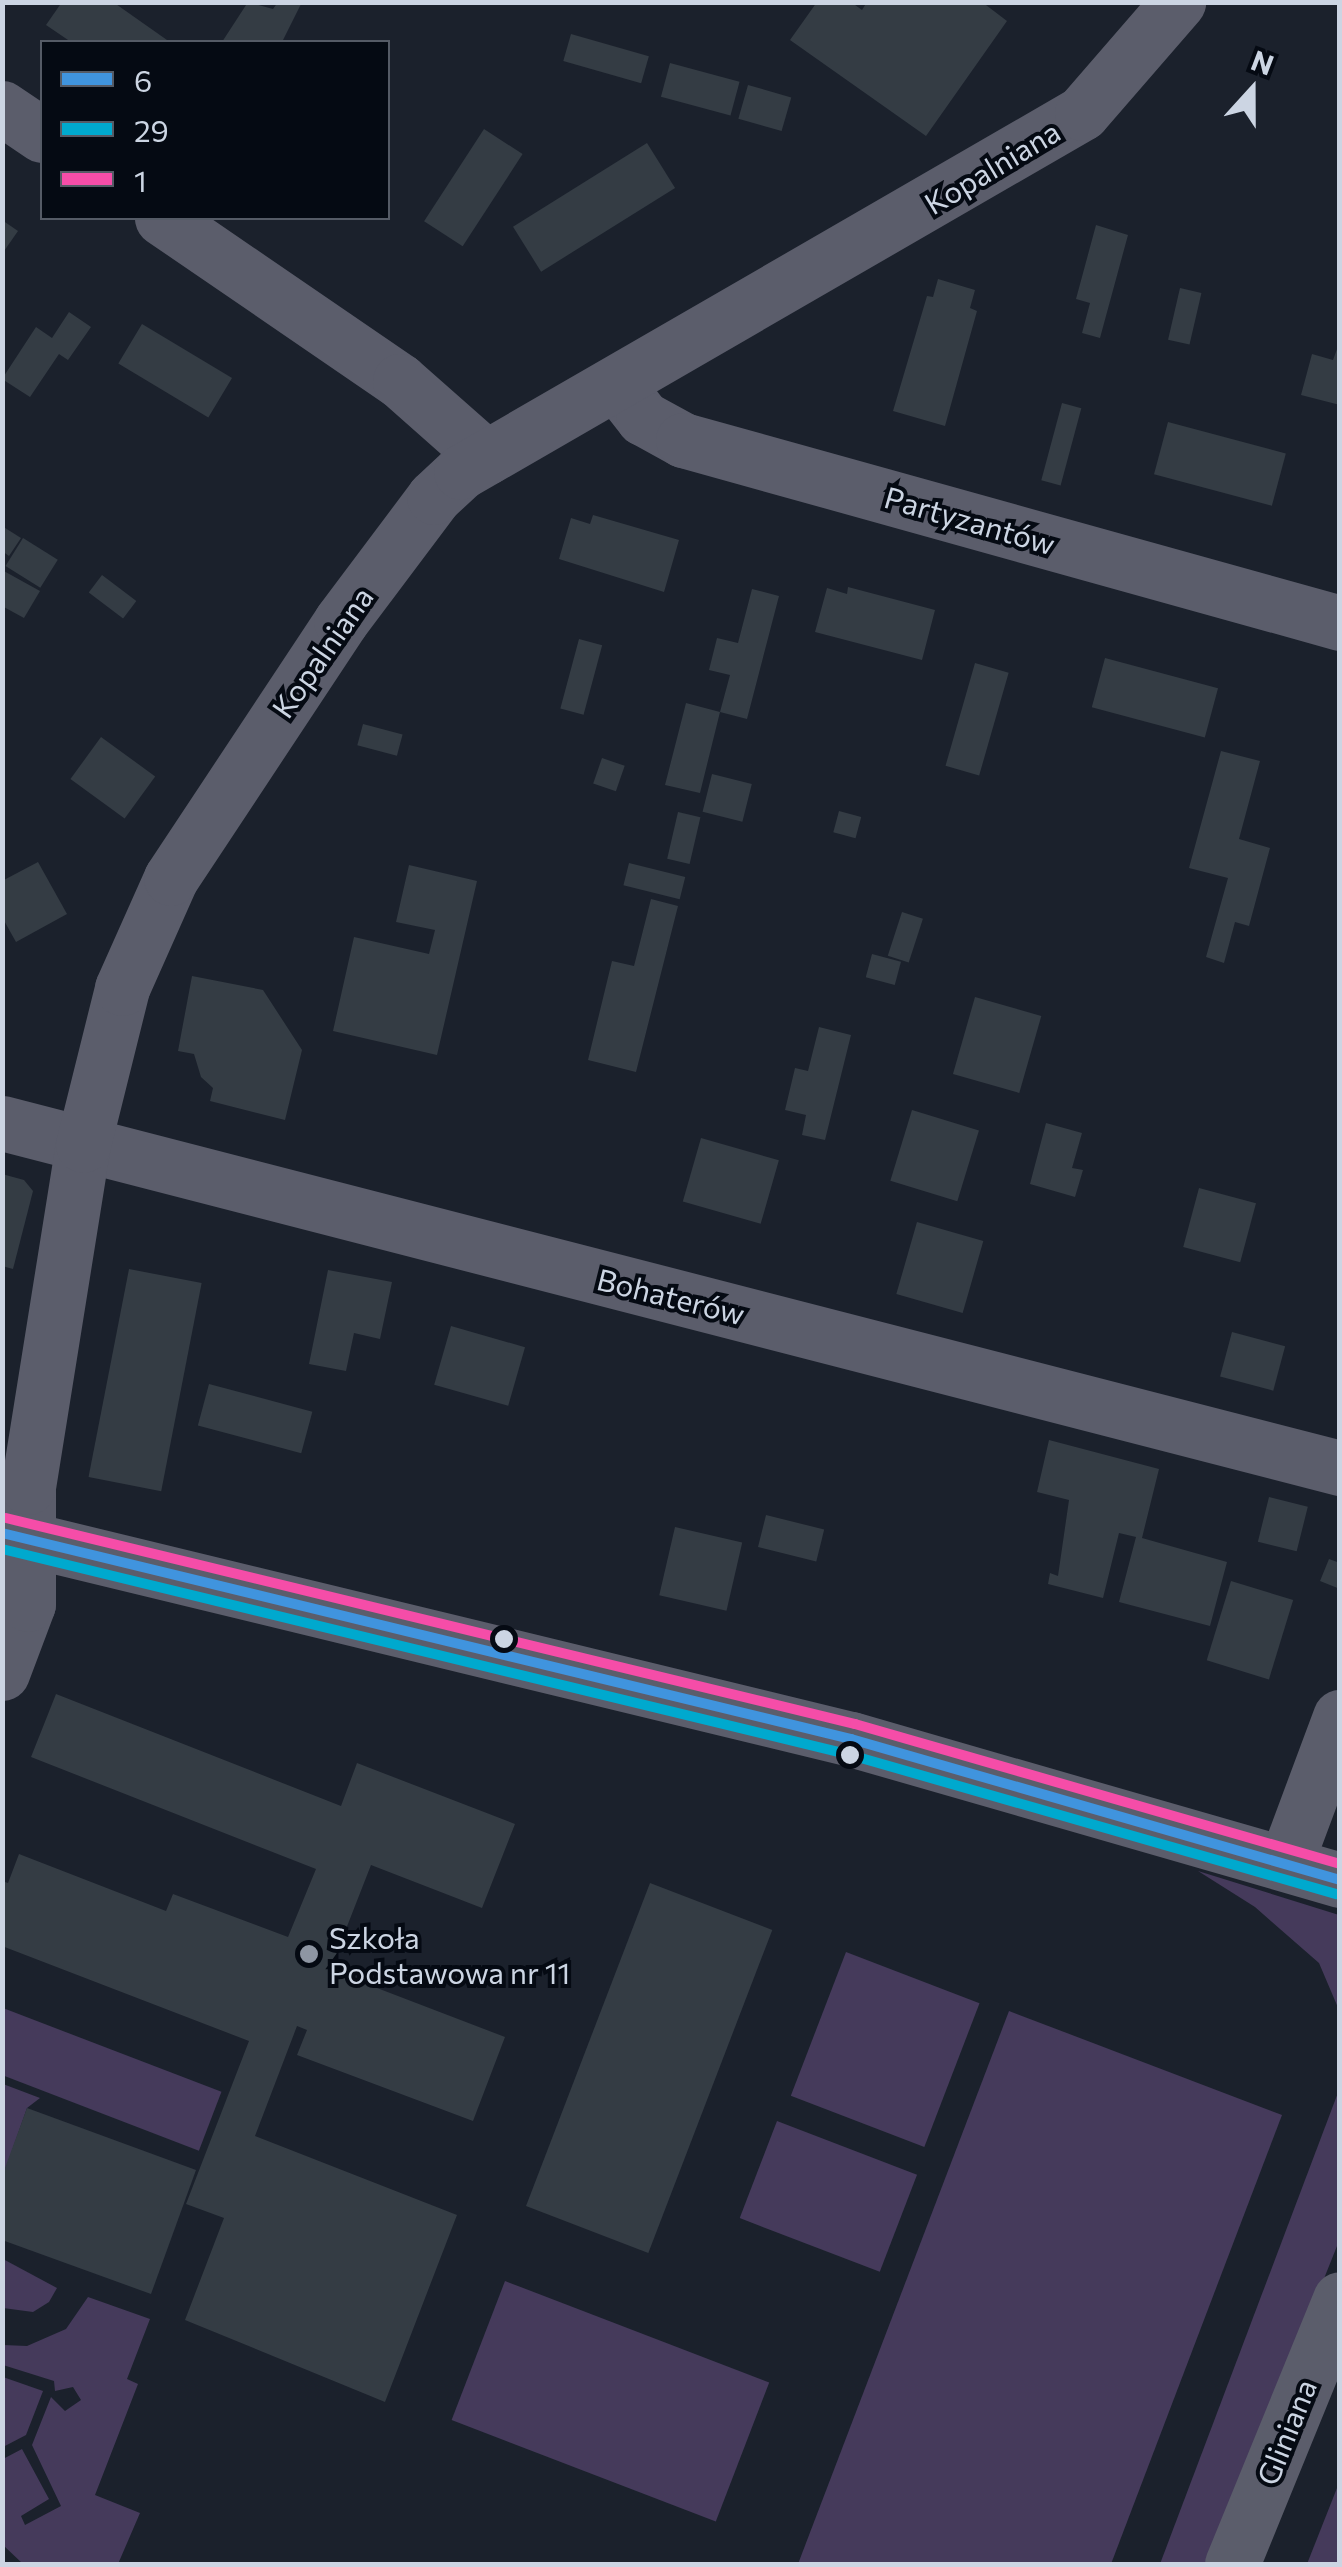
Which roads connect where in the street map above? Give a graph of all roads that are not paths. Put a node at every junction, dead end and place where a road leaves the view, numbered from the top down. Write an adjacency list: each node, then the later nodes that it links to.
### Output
1 (1178, 2): 5 (street, Kopalniana)
2 (2, 108): 3 (street)
3 (40, 134)
4 (165, 220): 6 (street)
5 (618, 386): 6 (street, Kopalniana); 7 (street, Partyzantów)
6 (486, 457): 9 (street, Kopalniana)
7 (1340, 622)
8 (2, 1123): 9 (street, Bohaterów)
9 (84, 1145): 10 (street, Bohaterów); 11 (street, Kopalniana)
10 (1340, 1468)
11 (15, 1536): 12 (street, Kopalniana); 14 (street)
12 (2, 1673)
13 (1340, 1718): 14 (street)
14 (1286, 1862): 15 (street)
15 (1340, 1880)
16 (1340, 2299): 17 (street, Gliniana)
17 (1232, 2564)

